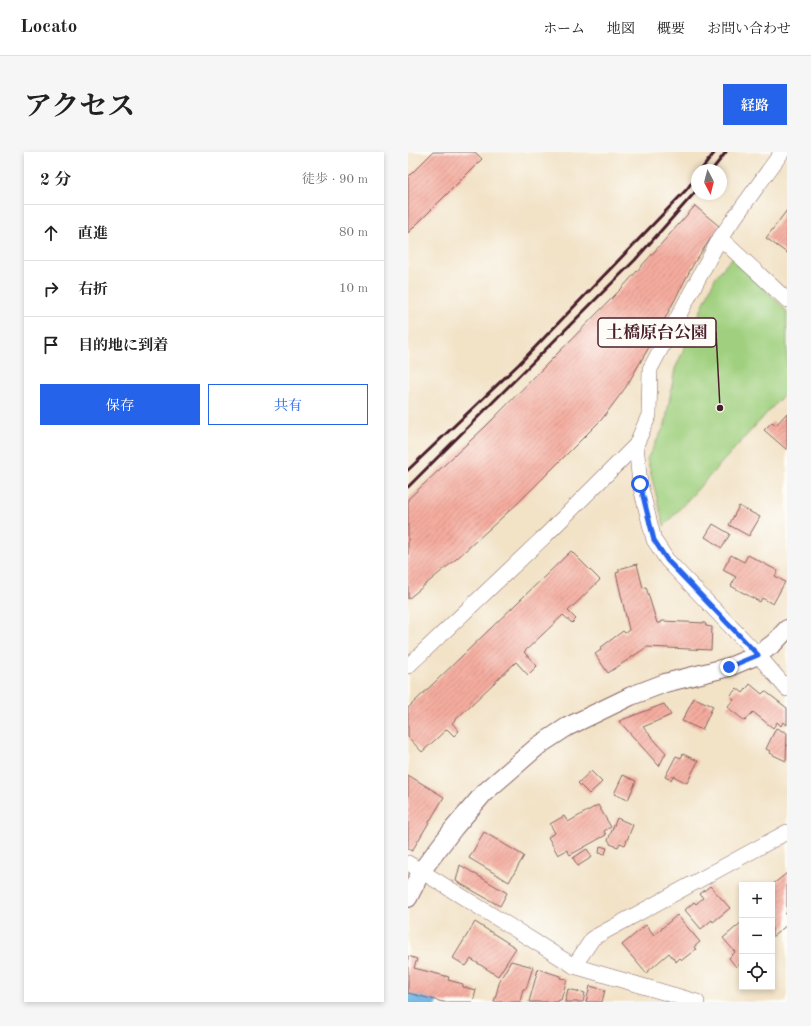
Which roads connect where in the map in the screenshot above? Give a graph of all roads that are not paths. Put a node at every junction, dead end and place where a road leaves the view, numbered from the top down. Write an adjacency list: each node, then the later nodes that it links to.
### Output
1 (782, 152): 2 (street)
2 (720, 238): 3 (street); 4 (street)
3 (787, 300)
4 (636, 445): 6 (street); 7 (street)
5 (787, 629): 6 (street)
6 (758, 655): 8 (street); 10 (street)
7 (408, 666)
8 (787, 689)
9 (787, 832): 12 (street)
10 (415, 866): 11 (street); 12 (street)
11 (408, 898)
12 (574, 966): 13 (street)
13 (697, 1002)

